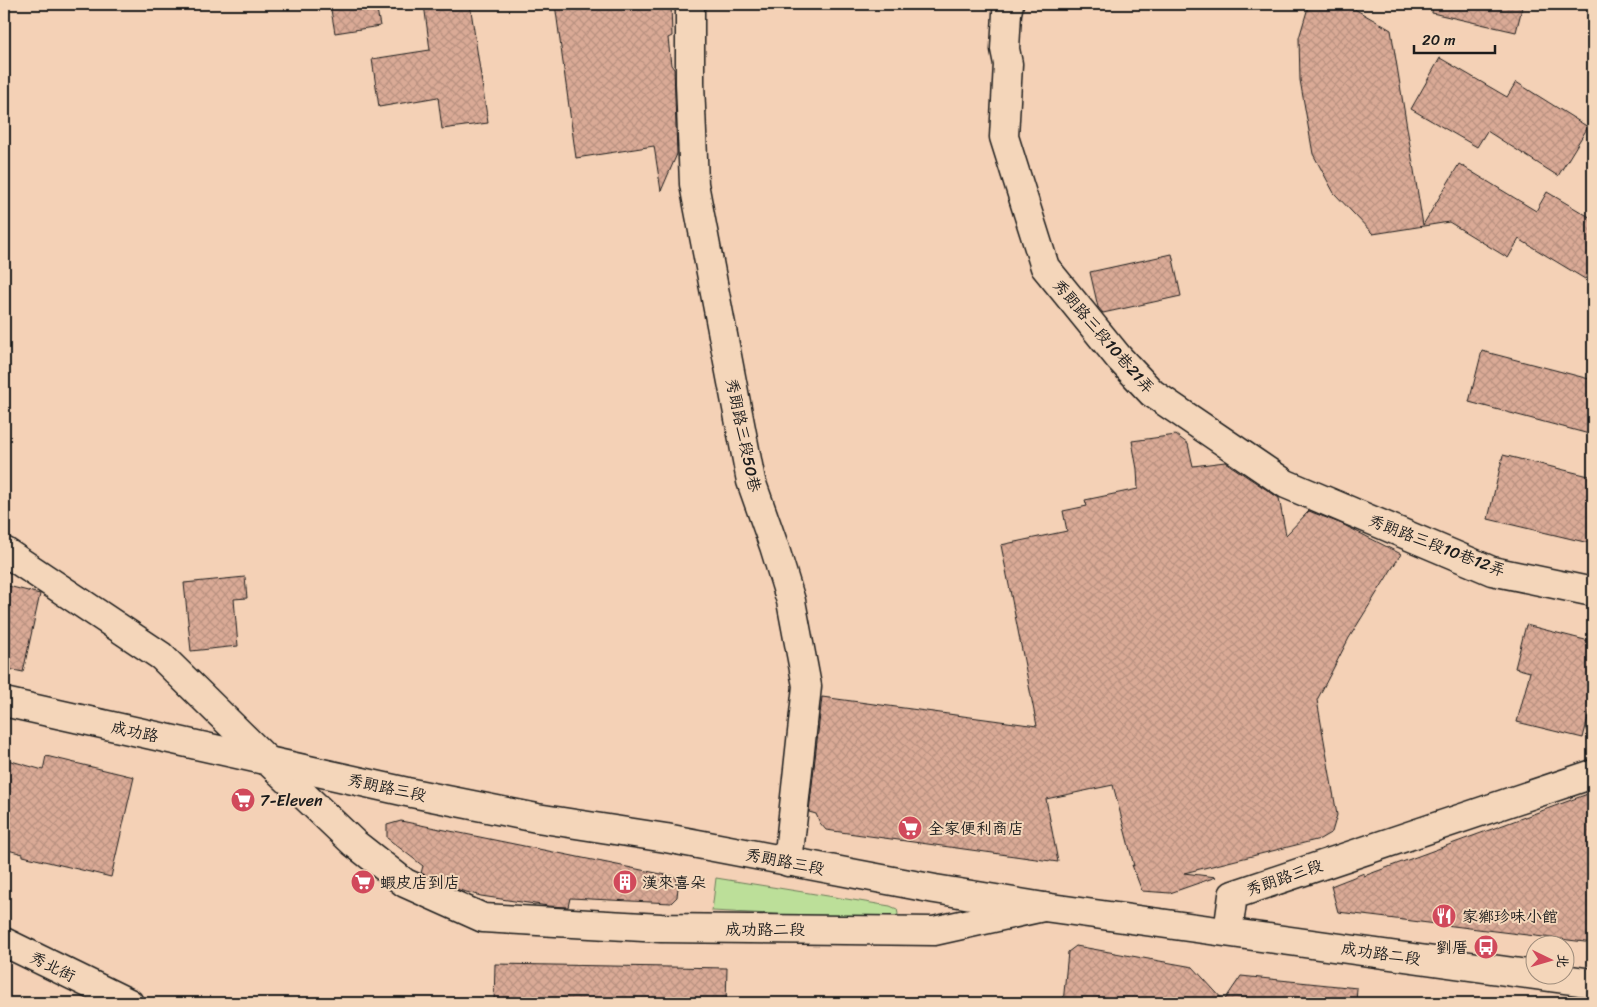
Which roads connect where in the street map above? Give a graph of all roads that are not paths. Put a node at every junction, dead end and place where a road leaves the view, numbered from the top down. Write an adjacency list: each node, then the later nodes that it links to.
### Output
1 (690, 4): 9 (street, 秀朗路三段50巷)
2 (1009, 4): 3 (street, 秀朗路三段10巷21弄)
3 (1286, 484): 5 (street, 秀朗路三段10巷12弄)
4 (4, 551): 7 (street)
5 (1593, 592)
6 (4, 702): 7 (street, 成功路)
7 (267, 760): 9 (street, 秀朗路三段); 10 (street, 成功路二段)
8 (1593, 774): 11 (street, 秀朗路三段)
9 (788, 862): 10 (street, 秀朗路三段)
10 (1044, 907): 11 (street, 秀朗路三段)
11 (1228, 932): 13 (street, 成功路二段)
12 (4, 942): 14 (street, 秀北街)
13 (1593, 983)
14 (129, 1003)

